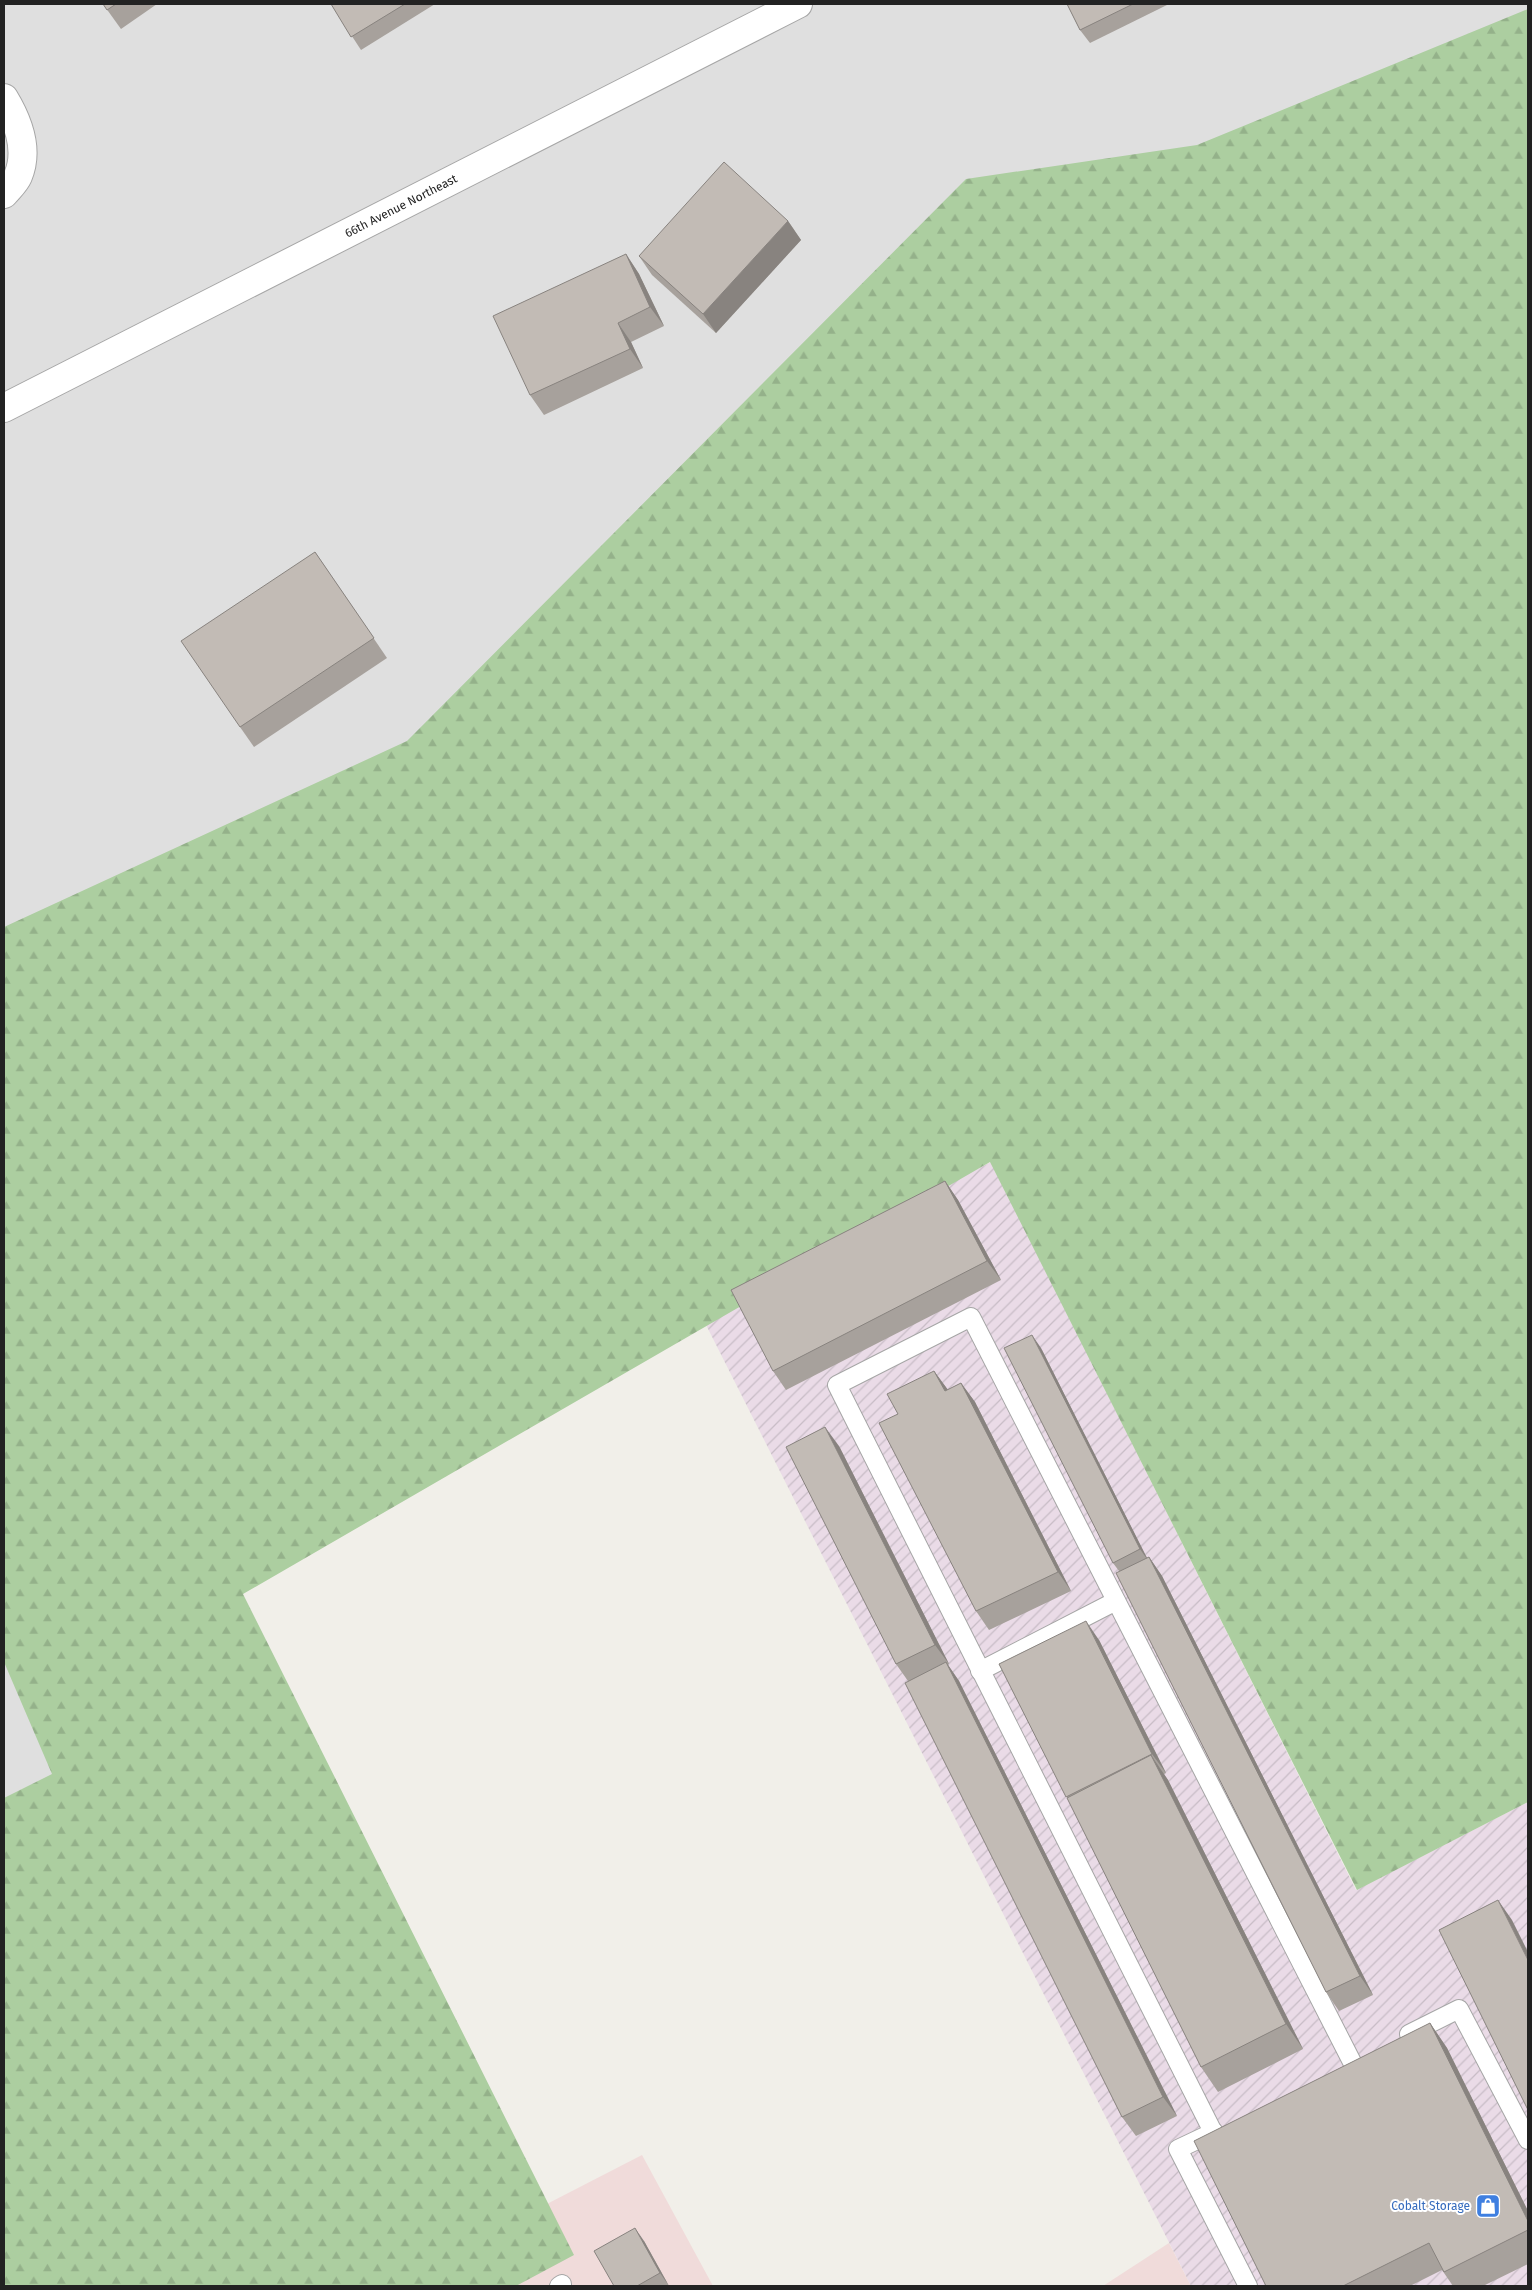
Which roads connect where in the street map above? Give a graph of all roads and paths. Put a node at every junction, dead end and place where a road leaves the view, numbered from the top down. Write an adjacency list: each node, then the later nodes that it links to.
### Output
1 (798, 4): 4 (street, 66th Avenue Northeast)
2 (4, 98): 3 (street)
3 (4, 194)
4 (4, 408)
5 (1116, 1601): 6 (lane); 6 (lane); 9 (lane)
6 (980, 1671): 12 (lane)
7 (1397, 2040): 13 (lane)
8 (1370, 2053): 9 (lane)
9 (1352, 2062): 10 (lane)
10 (1335, 2071)
11 (1230, 2123): 12 (lane)
12 (1213, 2132): 14 (lane)
13 (1528, 2140)
14 (1248, 2286)

